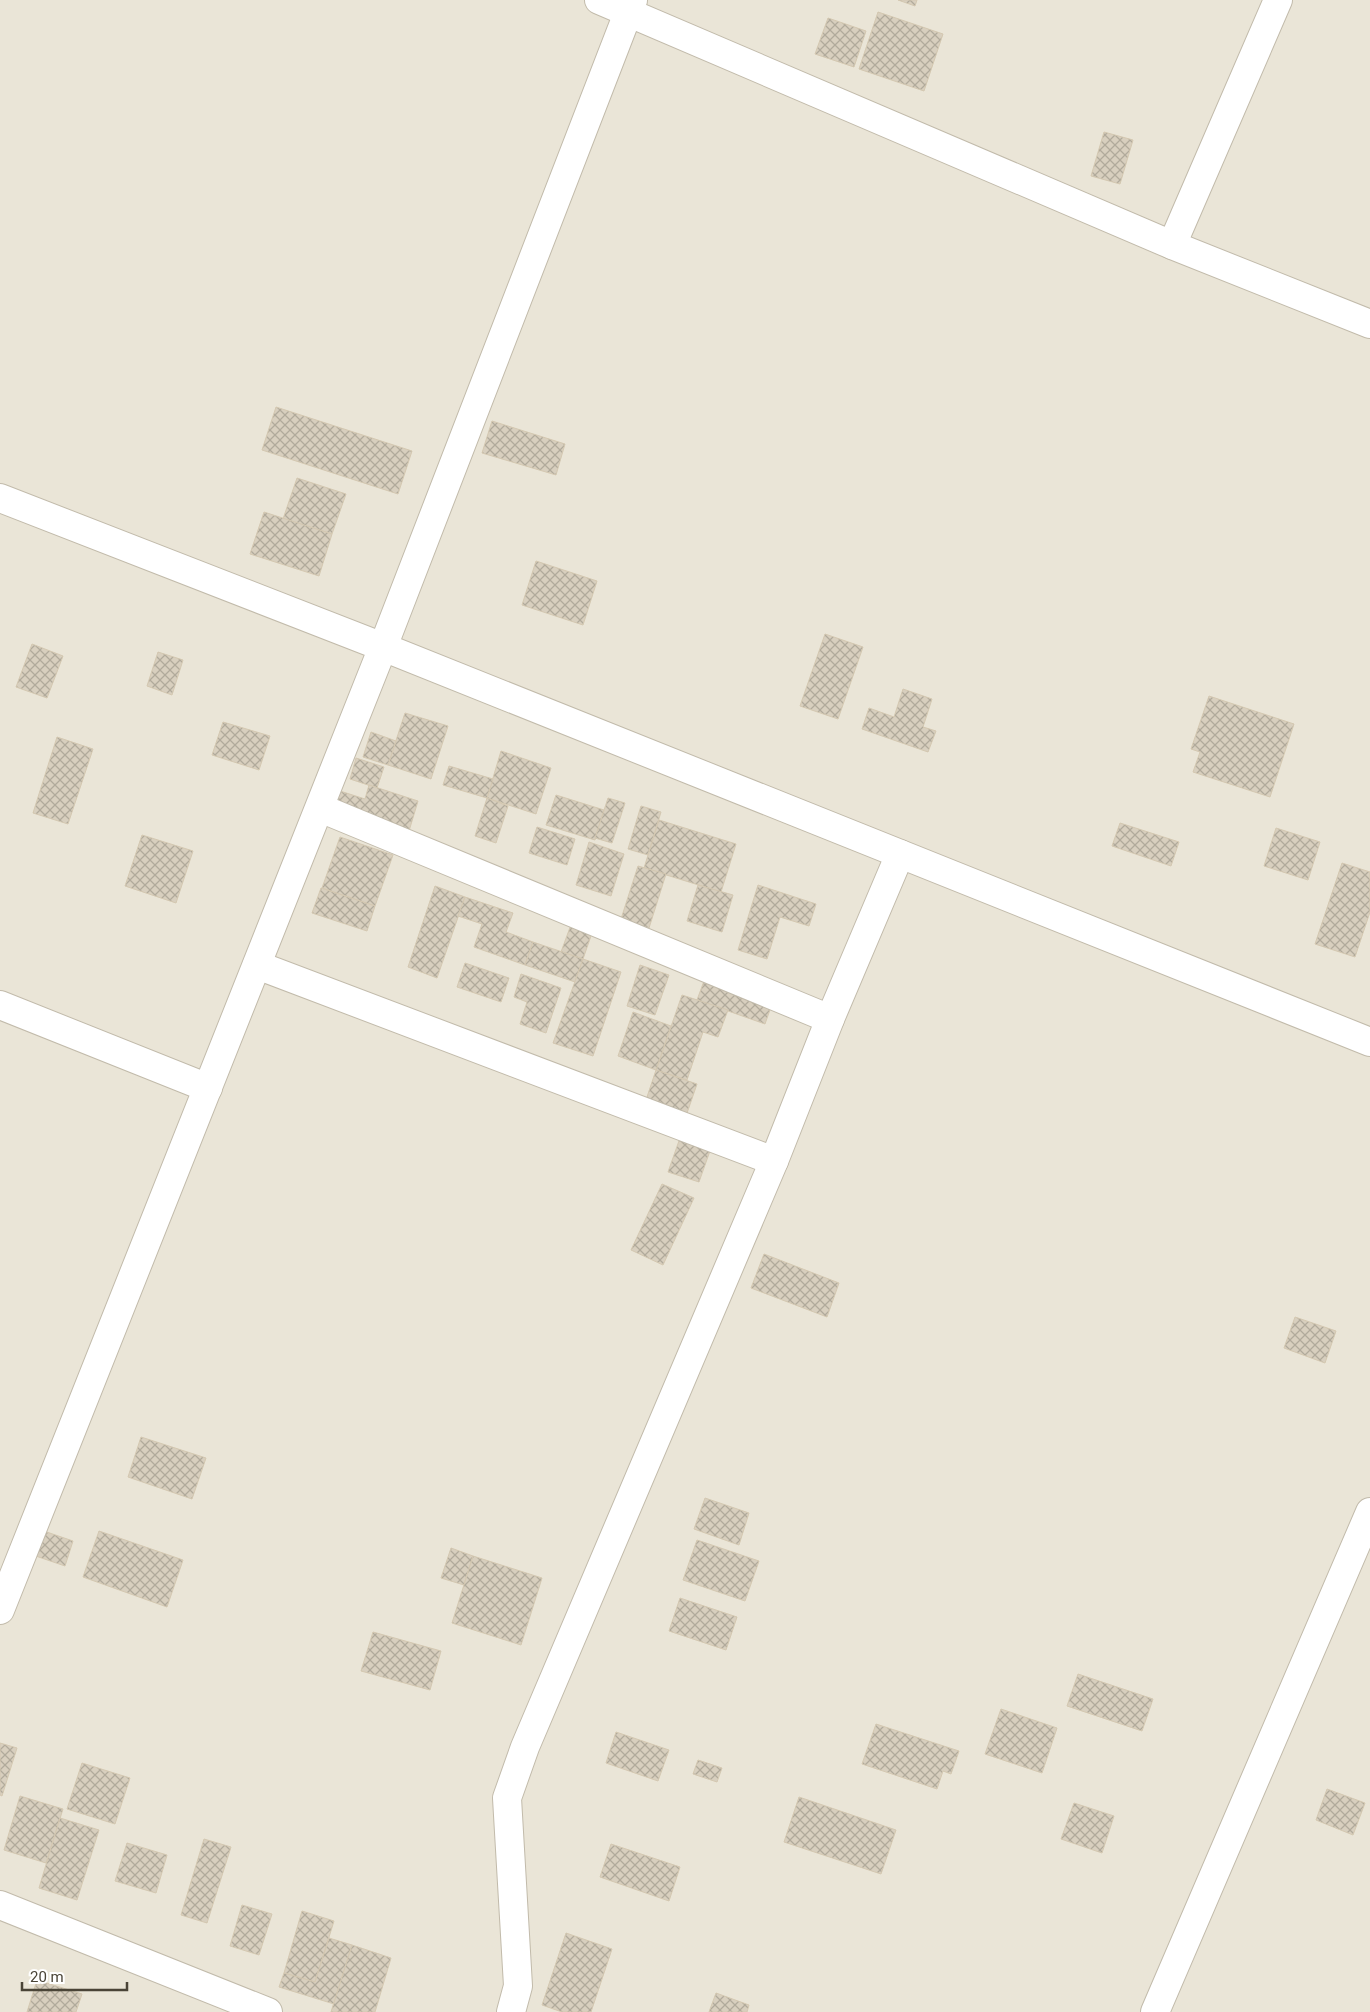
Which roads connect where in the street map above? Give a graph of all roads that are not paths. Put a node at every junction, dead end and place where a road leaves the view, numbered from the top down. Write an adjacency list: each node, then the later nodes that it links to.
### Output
1 (599, 0): 3 (street)
2 (1278, 0): 4 (street)
3 (631, 6): 4 (street); 7 (street)
4 (1172, 245): 5 (street)
5 (1370, 324)
6 (0, 498): 7 (street)
7 (384, 647): 8 (street); 9 (street)
8 (320, 808): 10 (street); 12 (street)
9 (900, 854): 12 (street); 13 (street)
10 (257, 966): 14 (street); 15 (street)
11 (0, 1005): 14 (street)
12 (830, 1018): 15 (street)
13 (1370, 1042)
14 (208, 1088): 17 (street)
15 (774, 1161): 20 (street)
16 (1370, 1512): 21 (street)
17 (0, 1610)
18 (0, 1906): 19 (street)
19 (268, 2012)
20 (511, 2012)
21 (1155, 2012)

